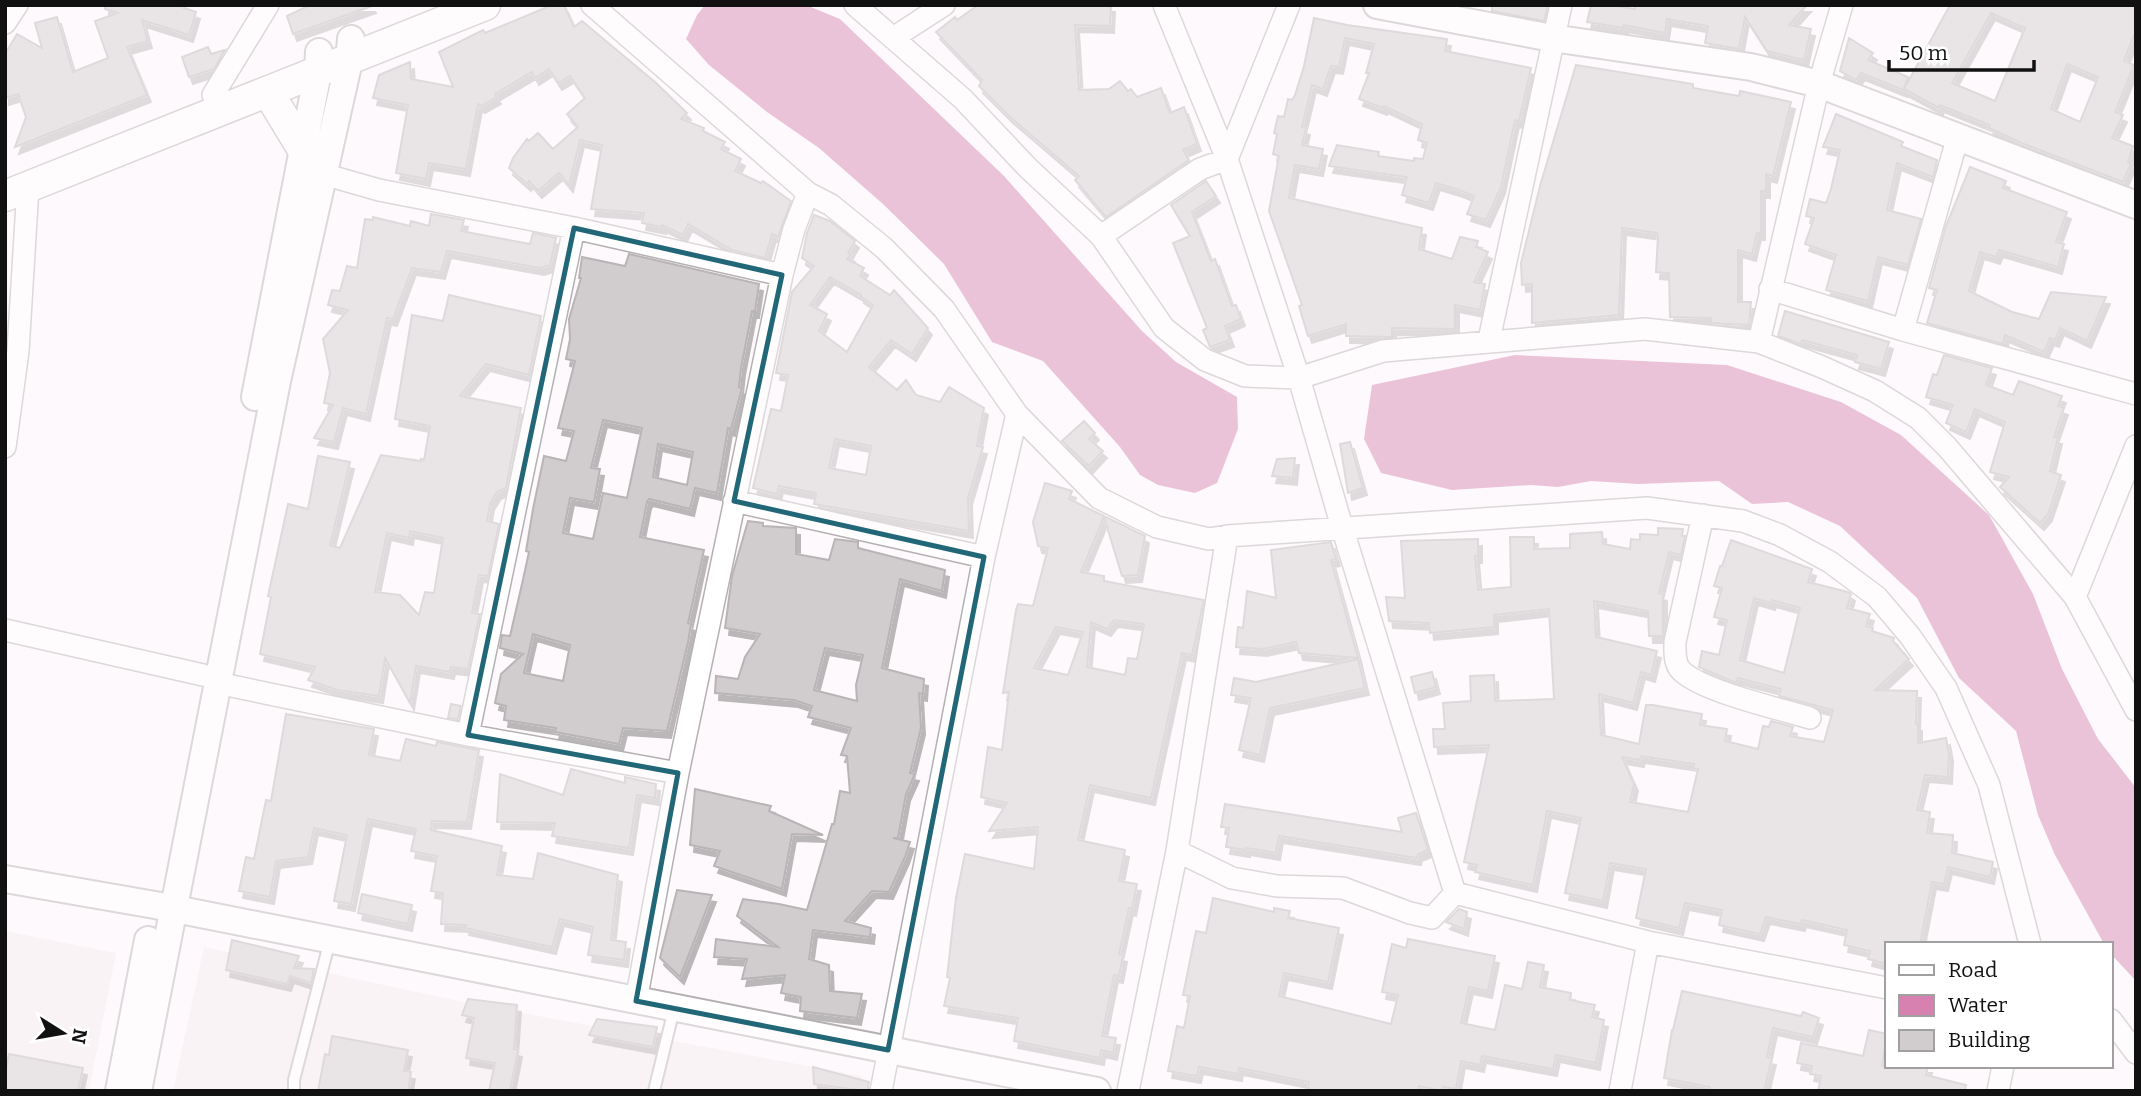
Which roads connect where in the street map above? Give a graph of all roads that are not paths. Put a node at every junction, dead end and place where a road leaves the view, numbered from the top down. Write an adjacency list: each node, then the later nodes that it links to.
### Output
1 (17, 5): 13 (street)
2 (268, 5): 20 (street)
3 (431, 5): 16 (main road)
4 (485, 5): 16 (main road)
5 (592, 5): 26 (street)
6 (855, 5): 14 (street)
7 (944, 5): 14 (street)
8 (1164, 5): 23 (street)
9 (1289, 5): 23 (street)
10 (1377, 5): 15 (street)
11 (1561, 5): 15 (street)
12 (1842, 5): 18 (street)
13 (5, 23)
14 (893, 38): 29 (street)
15 (1552, 38): 18 (street); 33 (street)
16 (350, 50): 17 (main road); 24 (street)
17 (319, 62): 19 (main road); 20 (main road); 22 (street)
18 (1819, 84): 21 (street); 31 (street)
19 (268, 92): 22 (main road); 25 (main road)
20 (213, 95): 25 (main road)
21 (1958, 136): 27 (street); 32 (street)
22 (302, 148): 47 (street)
23 (1227, 159): 29 (street); 35 (street)
24 (323, 174): 28 (street); 47 (street)
25 (13, 187): 39 (street)
26 (808, 193): 30 (street); 37 (street)
27 (2136, 205)
28 (574, 228): 30 (street); 50 (street)
29 (1101, 236): 35 (street)
30 (782, 275): 40 (street)
31 (1770, 289): 32 (street); 34 (street)
32 (1903, 330): 36 (street)
33 (1489, 340): 34 (street); 35 (street)
34 (1759, 342): 45 (street)
35 (1299, 378): 42 (street)
36 (2136, 394)
37 (1017, 414): 43 (street); 44 (street)
38 (2136, 446): 45 (street)
39 (5, 447)
40 (734, 501): 44 (street); 51 (street)
41 (1703, 515): 42 (street); 49 (street); 58 (street)
42 (1342, 527): 43 (street); 54 (street)
43 (1227, 536): 52 (street)
44 (984, 557): 63 (street)
45 (2075, 597): 48 (street)
46 (5, 630): 47 (street)
47 (210, 679): 50 (street); 55 (street)
48 (2136, 710)
49 (1810, 718)
50 (468, 735): 51 (street)
51 (678, 773): 60 (street)
52 (1177, 851): 54 (street); 72 (street)
53 (5, 879): 55 (street)
54 (1455, 893): 57 (street)
55 (164, 907): 56 (street); 66 (street); 67 (street)
56 (330, 940): 60 (street); 68 (lane)
57 (1648, 942): 59 (street); 73 (street)
58 (2029, 942)
59 (1885, 988)
60 (636, 1001): 61 (street)
61 (674, 1009): 63 (street); 69 (lane)
62 (2113, 1023): 64 (street)
63 (888, 1050): 70 (street); 71 (street)
64 (2136, 1053)
65 (2003, 1068): 74 (street)
66 (118, 1091)
67 (138, 1091)
68 (294, 1091)
69 (654, 1091)
70 (881, 1091)
71 (1097, 1091)
72 (1128, 1091)
73 (1620, 1091)
74 (1998, 1091)

